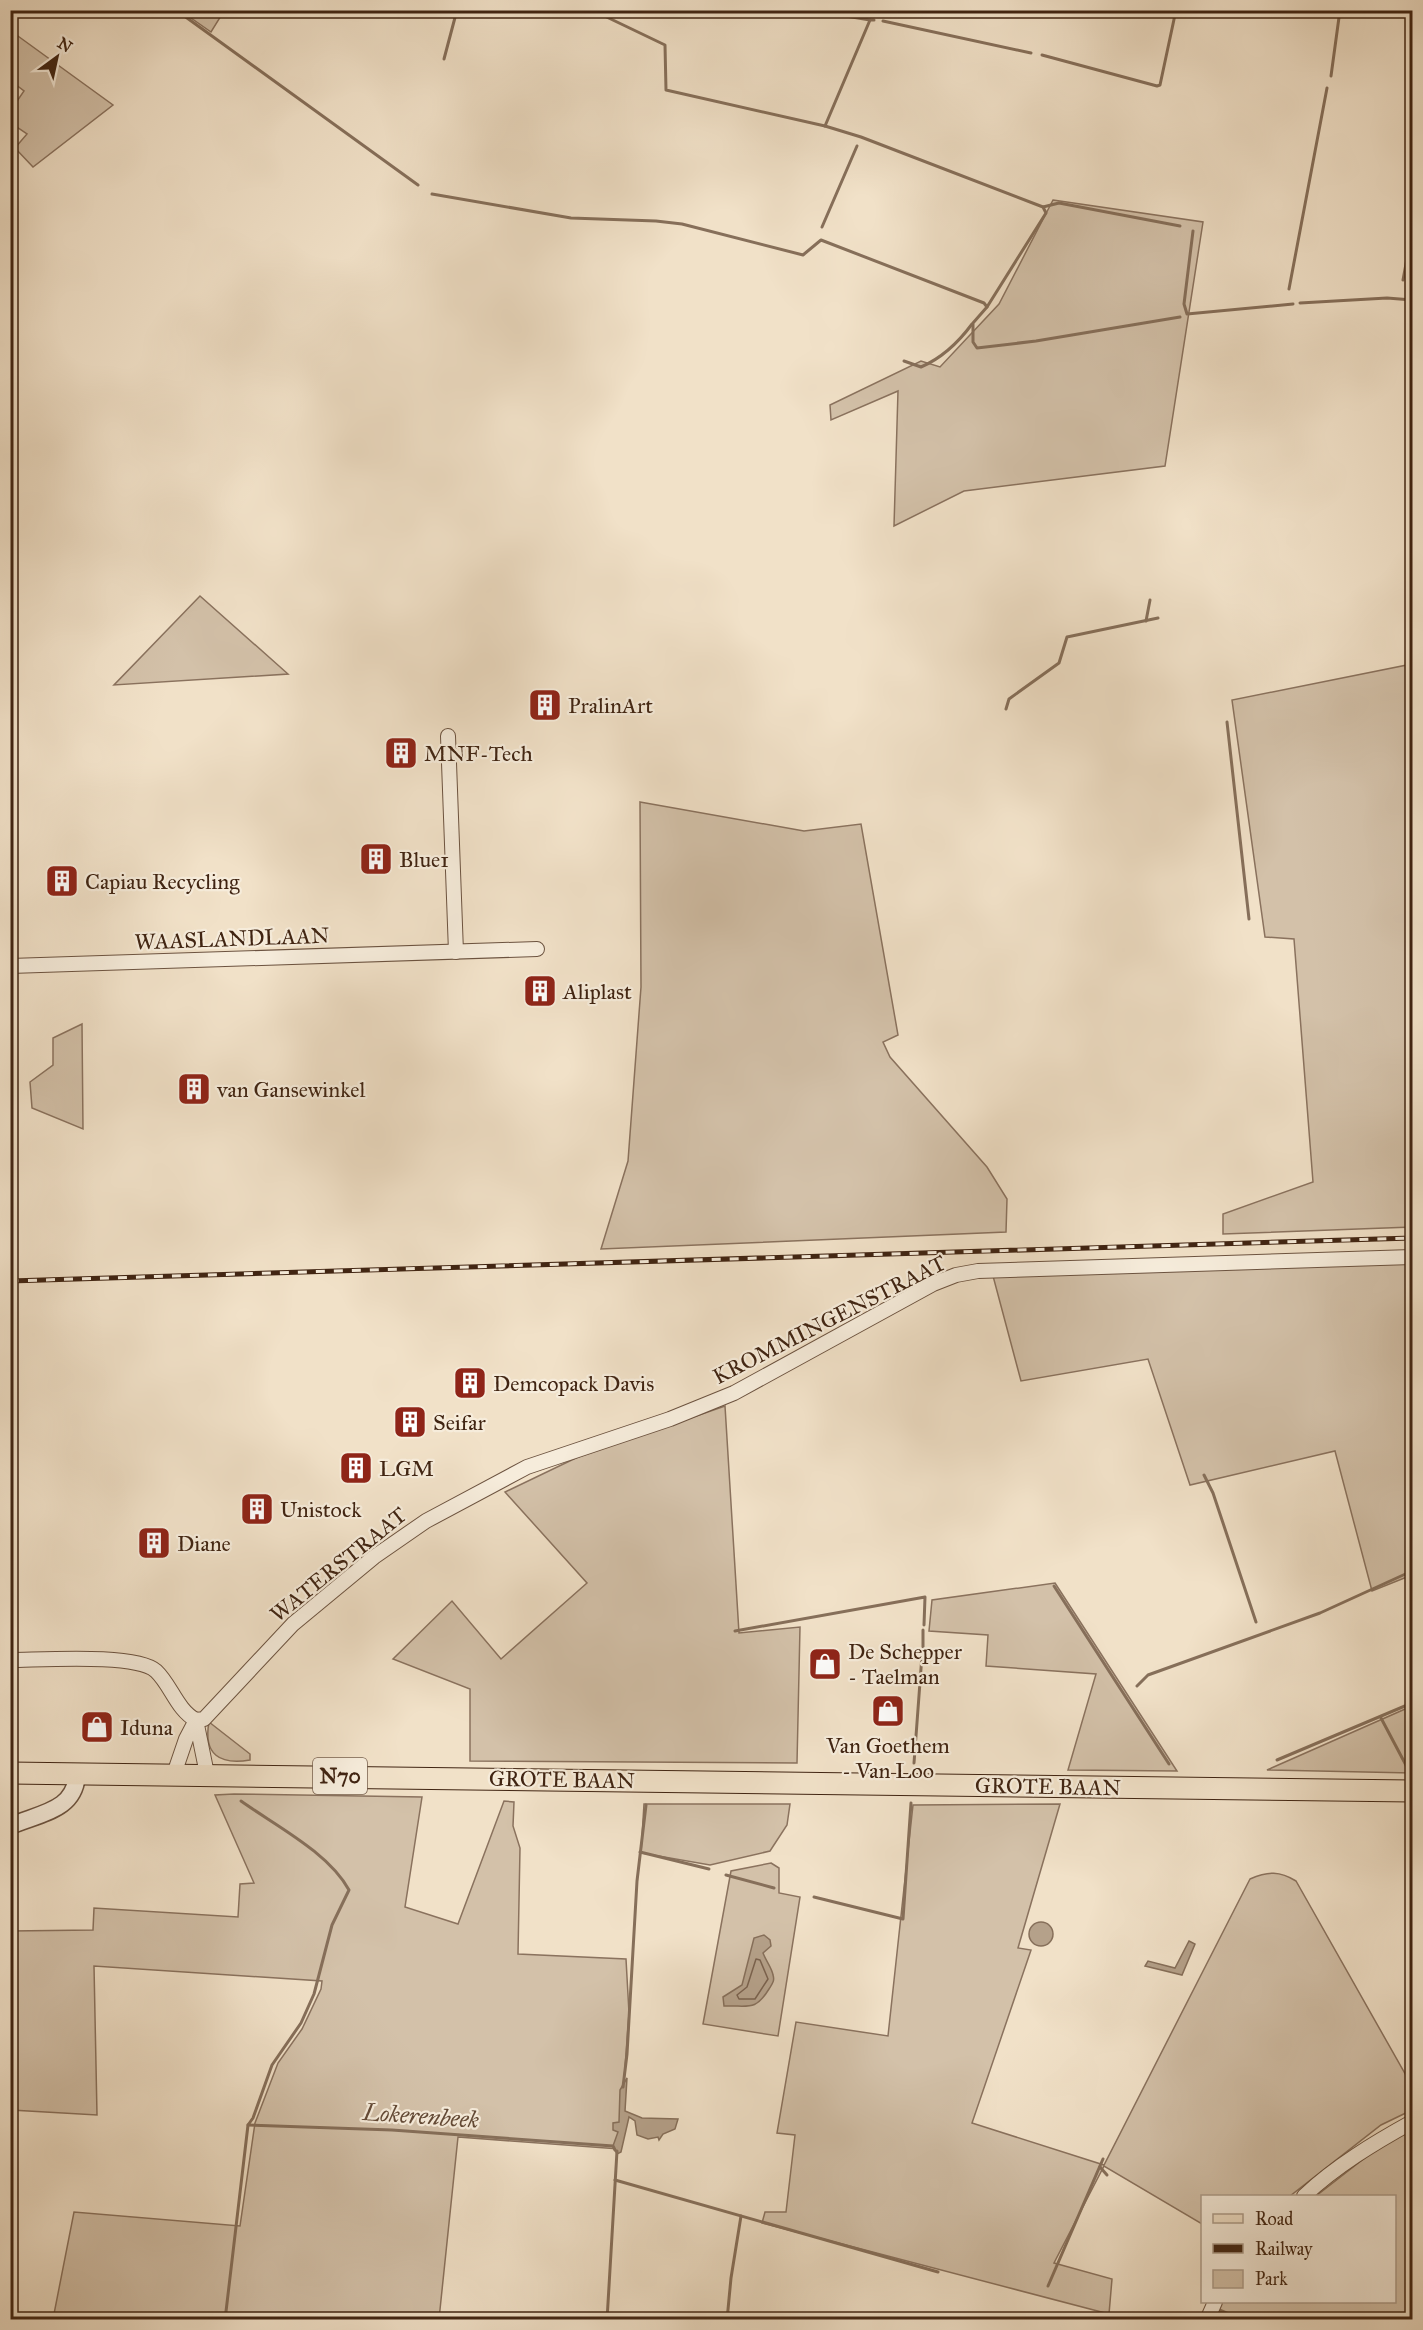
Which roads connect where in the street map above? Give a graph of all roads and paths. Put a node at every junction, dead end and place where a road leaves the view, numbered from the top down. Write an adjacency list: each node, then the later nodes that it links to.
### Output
1 (448, 736): 3 (street)
2 (537, 949): 3 (street, WAASLANDLAAN)
3 (456, 952): 4 (street, WAASLANDLAAN)
4 (10, 966)
5 (1413, 1257): 6 (street, KROMMINGENSTRAAT)
6 (527, 1467): 8 (street, WATERSTRAAT)
7 (10, 1660): 8 (street)
8 (196, 1720): 11 (street); 12 (street)
9 (10, 1773): 10 (main road, N70)
10 (77, 1773): 11 (main road, N70); 14 (street)
11 (174, 1774): 12 (main road, N70)
12 (207, 1774): 13 (main road, GROTE BAAN / N70)
13 (1413, 1791)
14 (10, 1826)
15 (1413, 2122): 16 (street)
16 (1305, 2195)
17 (1214, 2303): 18 (street)
18 (1207, 2319)

